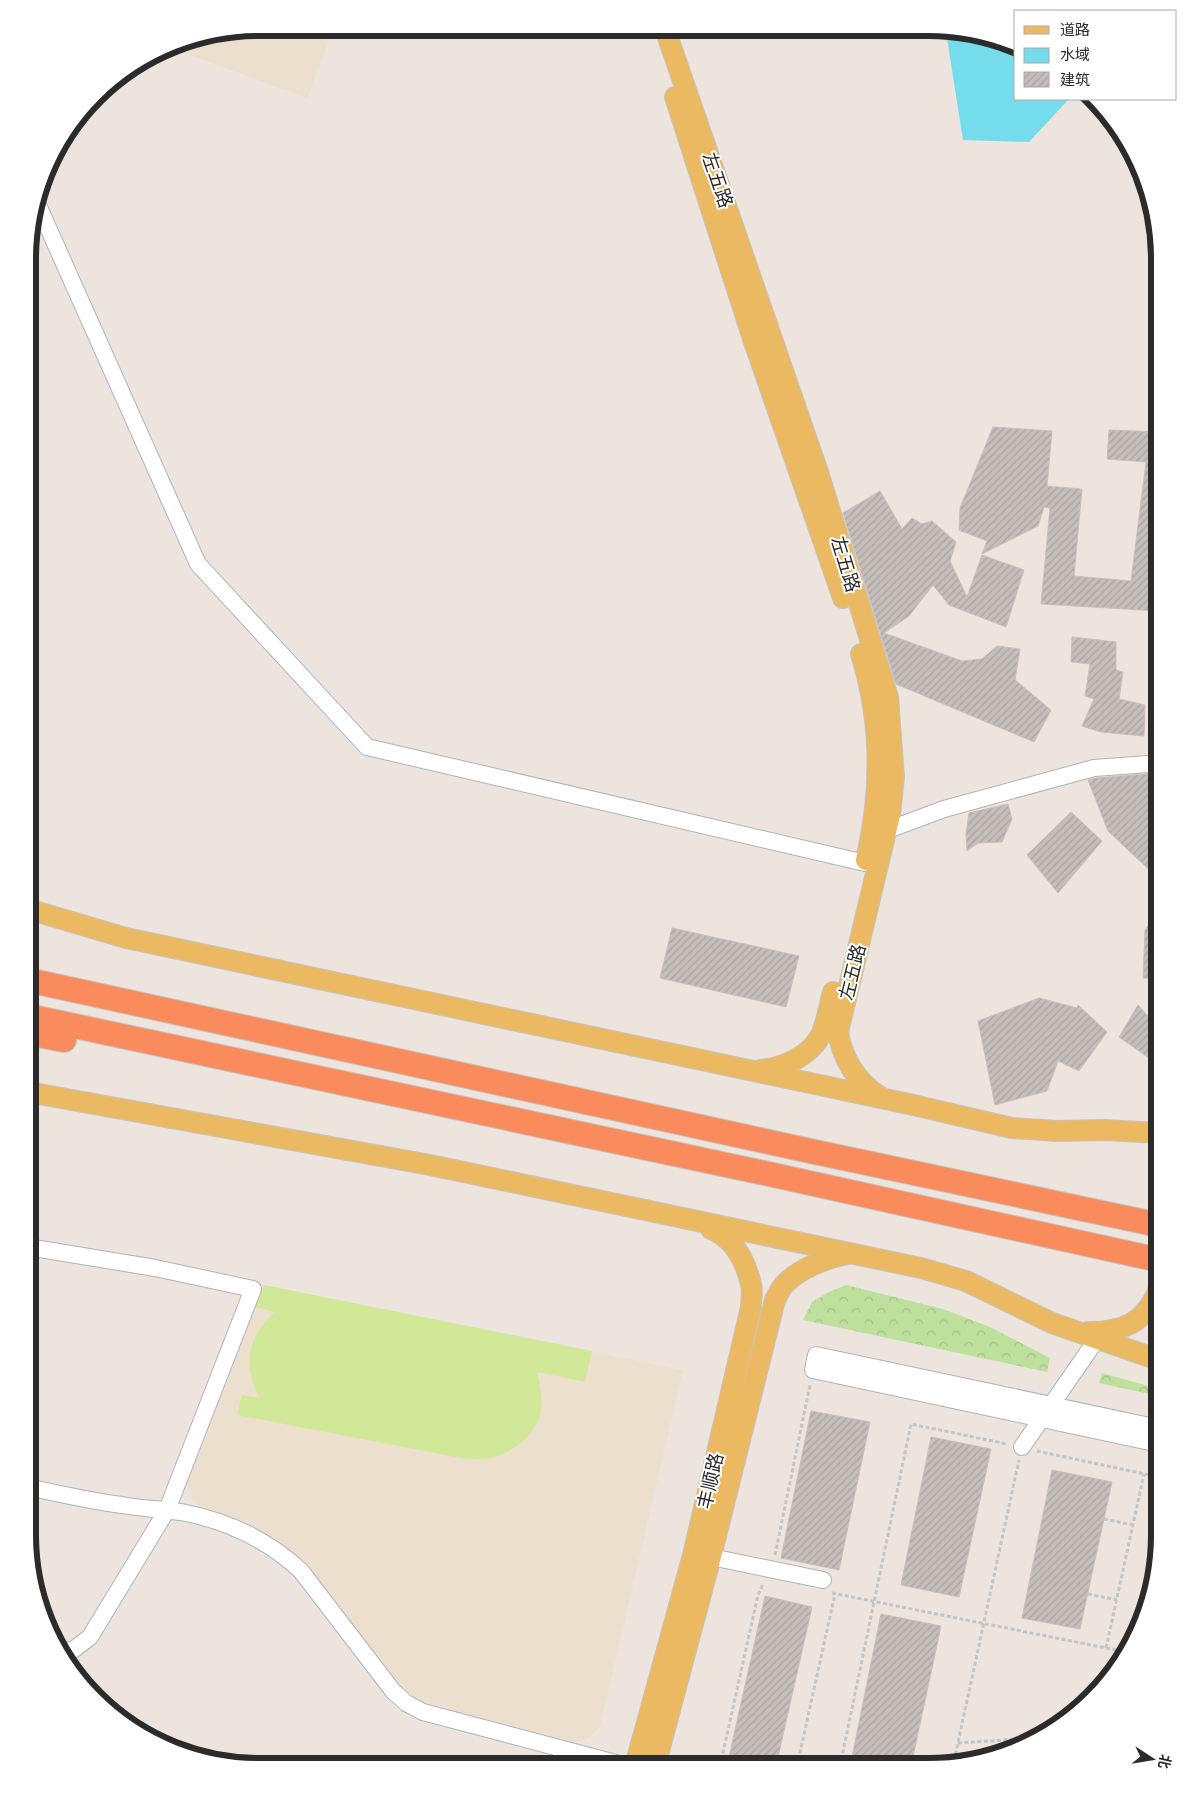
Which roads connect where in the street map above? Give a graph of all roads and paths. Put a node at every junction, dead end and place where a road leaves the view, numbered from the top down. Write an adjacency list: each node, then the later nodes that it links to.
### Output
1 (655, 36): 5 (main road, 左五路)
2 (667, 36): 5 (main road, 左五路)
3 (42, 213): 6 (street)
4 (1151, 765): 5 (street)
5 (879, 833): 6 (main road, 左五路); 16 (main road, 左五路)
6 (865, 863): 13 (main road, 左五路)
7 (36, 911): 13 (main road)
8 (36, 976): 10 (highway)
9 (36, 982): 10 (highway)
10 (112, 997): 19 (highway)
11 (36, 1018): 14 (highway)
12 (36, 1034): 14 (highway)
13 (756, 1071): 16 (main road)
14 (344, 1084): 22 (highway)
15 (36, 1093): 18 (main road)
16 (883, 1098): 17 (main road)
17 (1150, 1133)
18 (690, 1221): 21 (main road); 52 (main road, 丰顺路)
19 (1151, 1223)
20 (36, 1247): 35 (street)
21 (852, 1253): 24 (main road); 38 (main road)
22 (1151, 1258)
23 (1151, 1304): 24 (main road)
24 (1072, 1330): 25 (main road)
25 (1097, 1339): 26 (main road); 27 (street)
26 (1151, 1357)
27 (1051, 1405): 28 (street); 28 (street); 29 (street)
28 (1042, 1419): 30 (street); 31 (street)
29 (1151, 1426)
30 (1151, 1442)
31 (1022, 1448): 32 (path); 43 (path); 44 (path)
32 (1144, 1474): 33 (path); 37 (path)
33 (1151, 1475)
34 (36, 1490): 35 (street)
35 (167, 1510): 46 (street); 51 (street)
36 (1104, 1518): 37 (path)
37 (1133, 1525): 42 (path)
38 (710, 1557): 39 (street); 53 (main road)
39 (825, 1586): 40 (path)
40 (836, 1594): 43 (path); 54 (path)
41 (1088, 1594): 42 (path)
42 (1117, 1600): 45 (path)
43 (873, 1602): 44 (path); 55 (path)
44 (984, 1624): 45 (path); 49 (path)
45 (1106, 1648): 47 (path)
46 (69, 1650)
47 (1118, 1650)
48 (1017, 1739): 49 (path)
49 (958, 1743): 50 (path)
50 (955, 1756)
51 (597, 1758)
52 (637, 1758)
53 (657, 1758)
54 (799, 1758)
55 (842, 1758)

